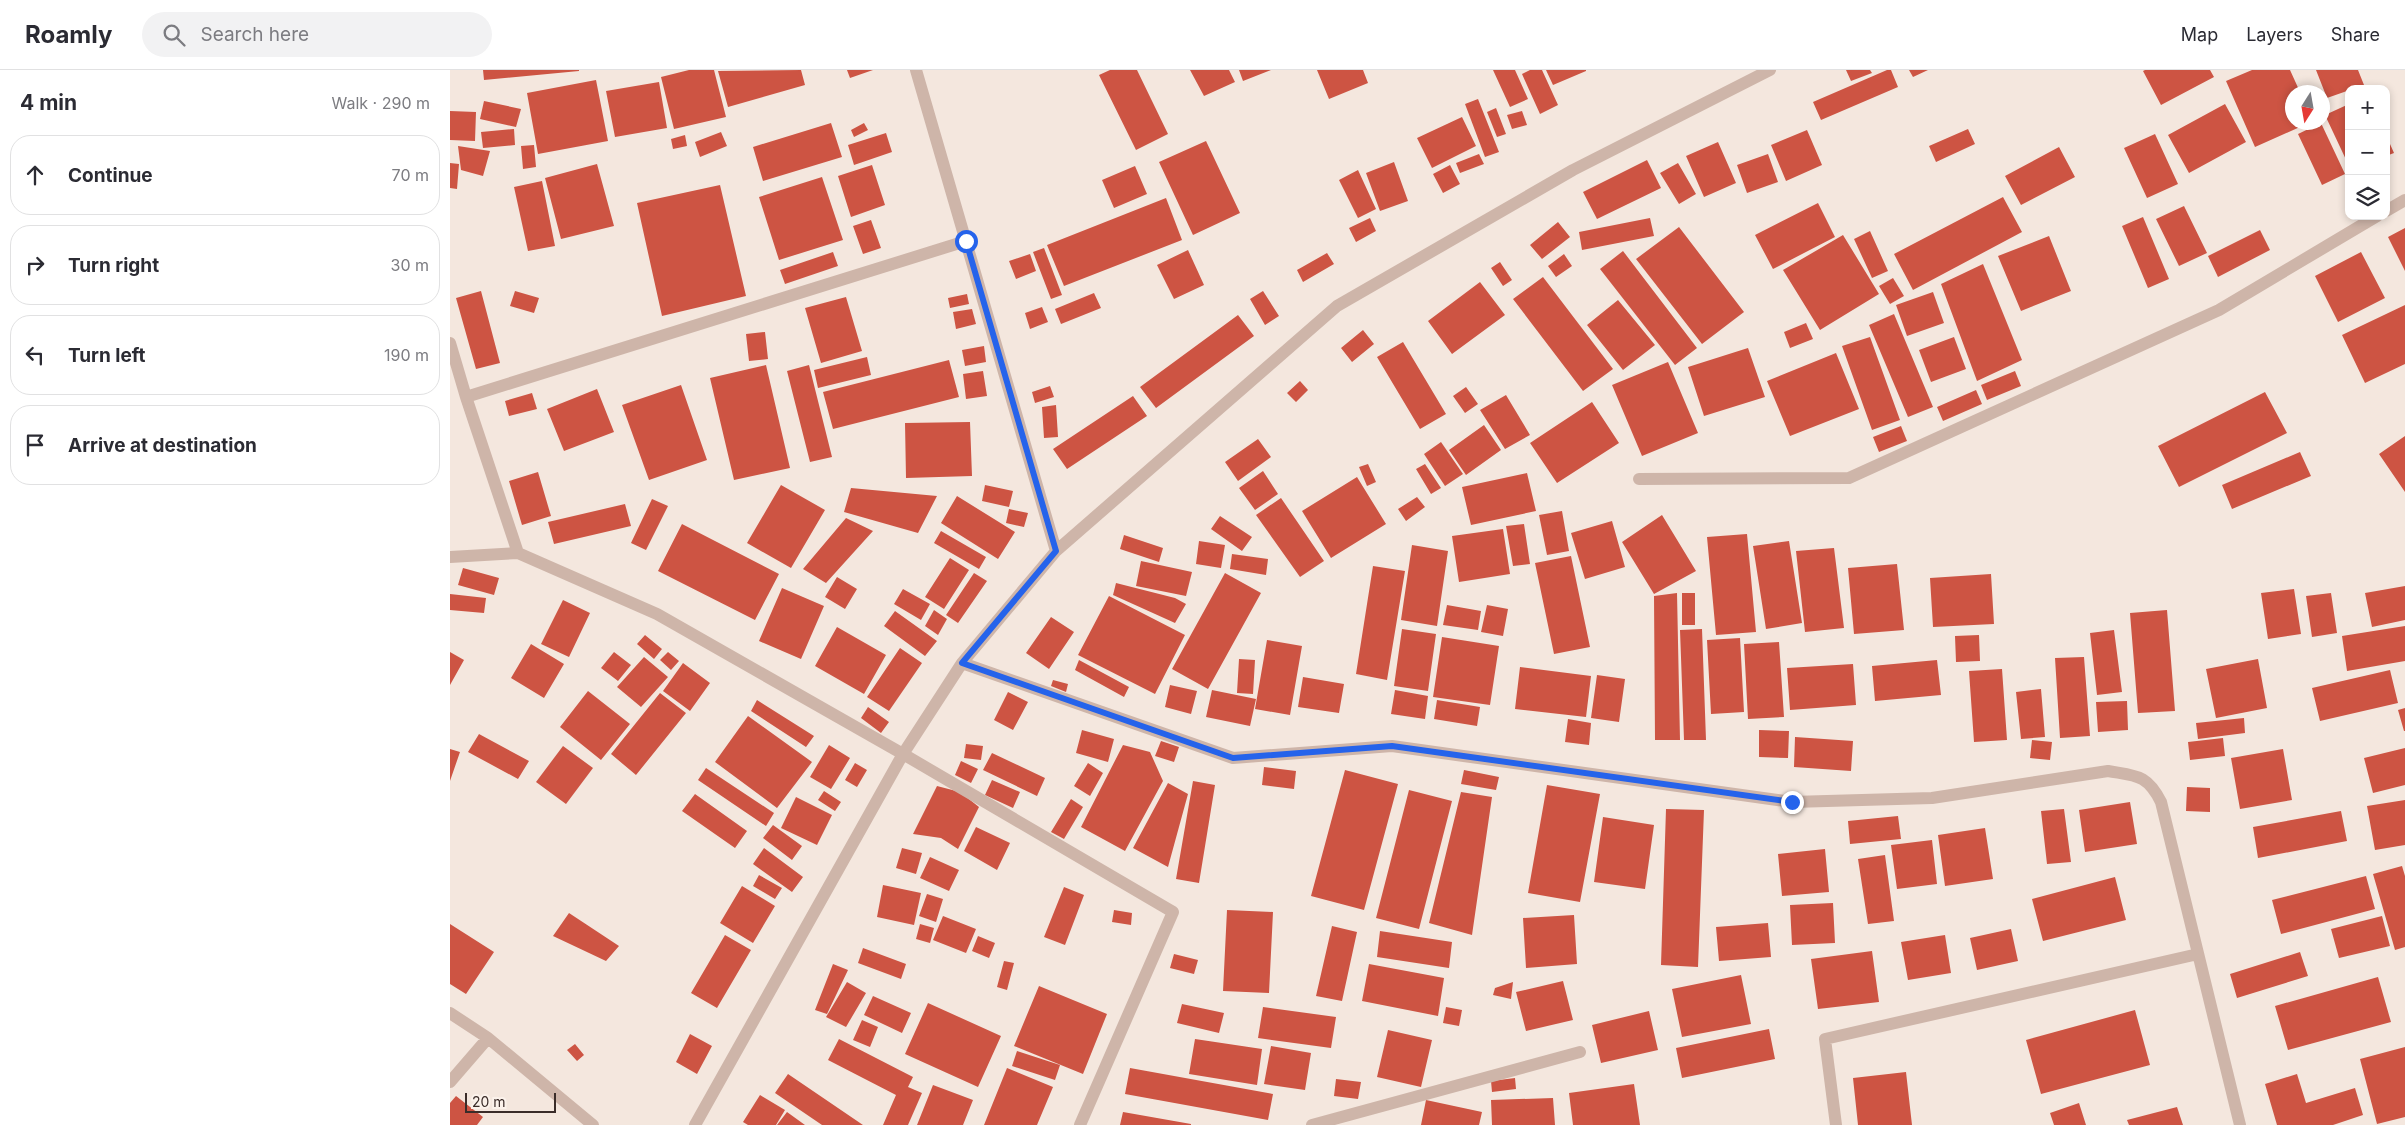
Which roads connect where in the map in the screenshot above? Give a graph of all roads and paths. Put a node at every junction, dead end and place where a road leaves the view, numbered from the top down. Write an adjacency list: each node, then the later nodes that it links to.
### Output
1 (916, 70): 6 (street)
2 (1770, 70): 10 (street)
3 (2405, 200): 4 (street)
4 (2390, 209)
5 (2370, 220): 9 (street)
6 (966, 241): 8 (street); 10 (street)
7 (450, 343): 8 (street)
8 (466, 397): 11 (street)
9 (1639, 479)
10 (1056, 551): 13 (street)
11 (518, 553): 12 (street); 14 (street)
12 (450, 557)
13 (962, 663): 14 (street); 15 (street)
14 (903, 754): 21 (street); 22 (street)
15 (2198, 954): 24 (street); 25 (street)
16 (450, 1013): 17 (street)
17 (488, 1038): 19 (street); 20 (street)
18 (1580, 1052): 23 (street)
19 (450, 1082)
20 (592, 1125)
21 (695, 1125)
22 (1080, 1125)
23 (1312, 1125)
24 (1836, 1125)
25 (2240, 1125)

